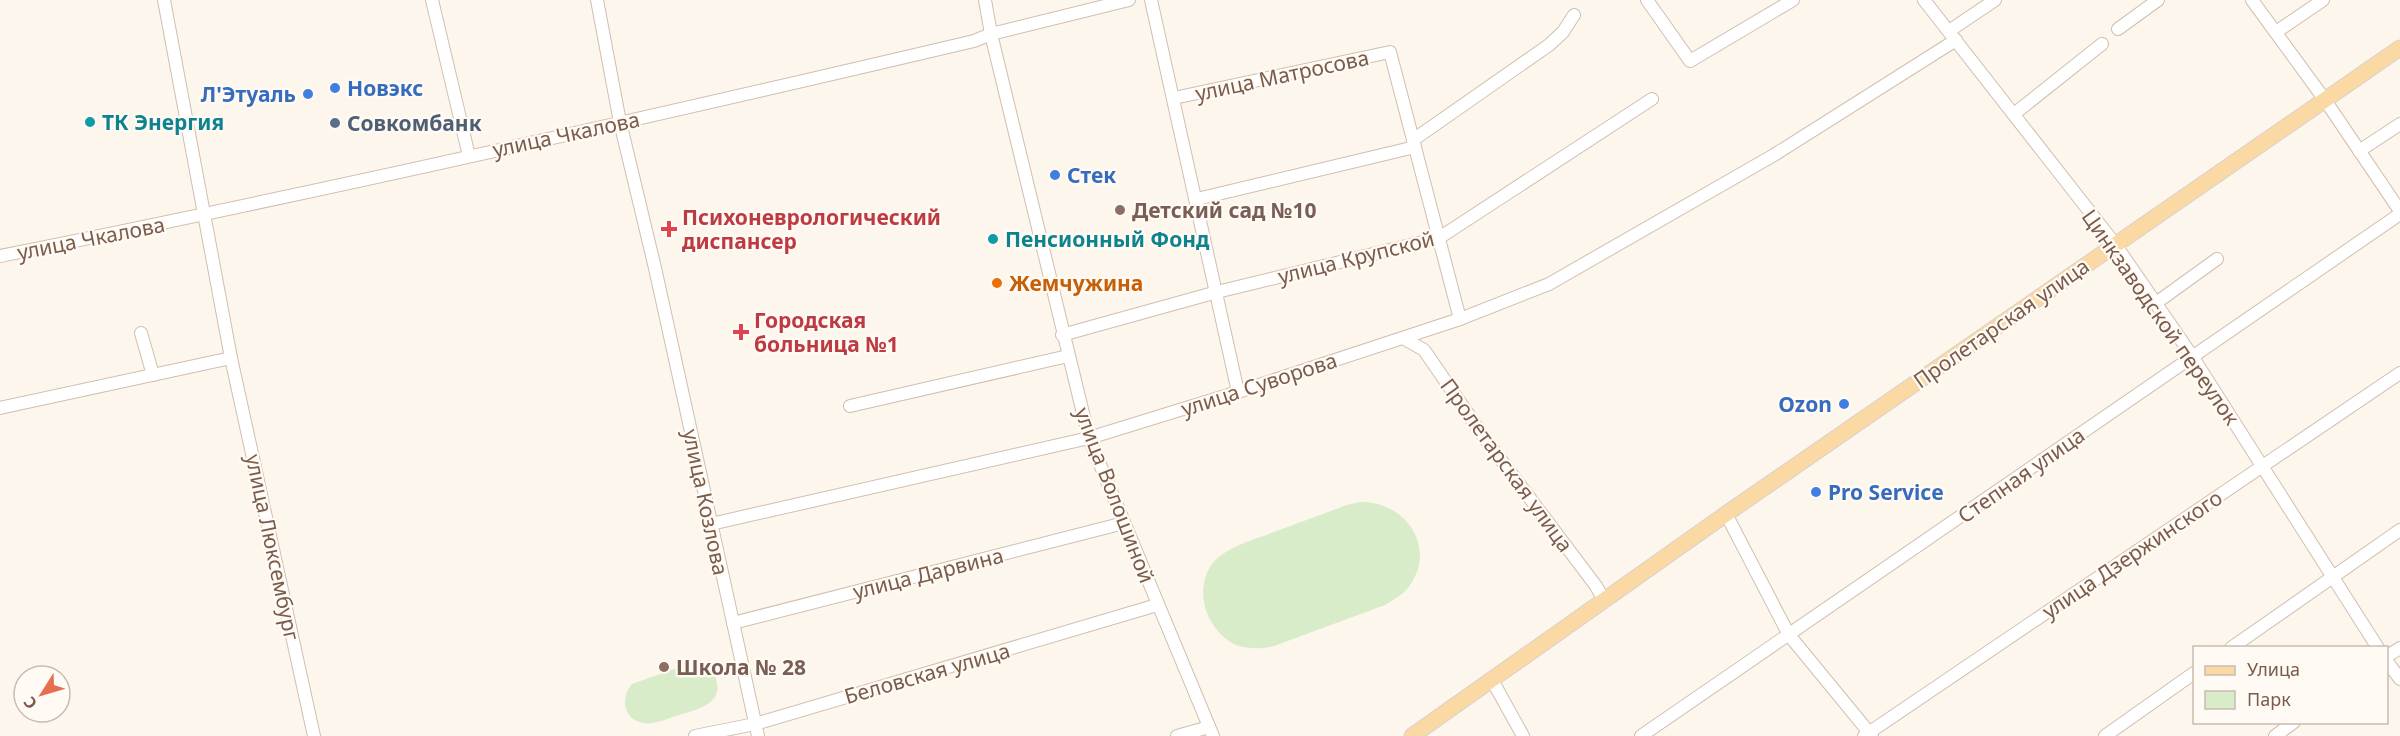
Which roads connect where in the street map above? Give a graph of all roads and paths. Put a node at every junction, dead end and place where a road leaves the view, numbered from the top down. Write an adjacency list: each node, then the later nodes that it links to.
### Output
1 (164, 0): 32 (street, улица Люксембург)
2 (432, 0): 29 (street)
3 (597, 0): 25 (street, улица Козлова)
4 (985, 0): 17 (street, улица Волошиной)
5 (1129, 0): 17 (street, улица Чкалова)
6 (1151, 0): 21 (street)
7 (1647, 0): 8 (street)
8 (1793, 0)
9 (1924, 0): 18 (street, Цинкзаводской переулок)
10 (1995, 0): 18 (street, улица Суворова)
11 (2158, 0): 15 (street)
12 (2252, 0): 16 (street)
13 (2323, 0): 16 (street)
14 (1574, 15): 27 (street)
15 (2118, 29)
16 (2276, 32): 23 (street)
17 (991, 34): 25 (street, улица Чкалова); 42 (street, улица Волошиной)
18 (1952, 36): 24 (street, Цинкзаводской переулок); 39 (street, улица Суворова)
19 (2102, 44): 24 (street)
20 (2400, 48): 23 (main road, Пролетарская улица)
21 (1174, 98): 27 (street, улица Матросова); 30 (street)
22 (1652, 99): 33 (street, улица Крупской)
23 (2325, 100): 28 (street); 34 (main road, Пролетарская улица)
24 (2014, 114): 34 (street, Цинкзаводской переулок)
25 (620, 122): 29 (street, улица Чкалова); 57 (street, улица Козлова)
26 (2400, 124): 28 (street)
27 (1414, 143): 30 (street); 33 (street)
28 (2359, 151): 31 (street)
29 (469, 156): 32 (street, улица Чкалова)
30 (1197, 199): 37 (street)
31 (2400, 213): 46 (street, Степная улица)
32 (203, 216): 35 (street, улица Чкалова); 47 (street, улица Люксембург)
33 (1438, 238): 37 (street, улица Крупской); 39 (street)
34 (2115, 244): 38 (street, Цинкзаводской переулок); 55 (main road, Пролетарская улица)
35 (0, 256)
36 (2217, 259): 38 (street)
37 (1217, 292): 42 (street, улица Крупской); 50 (street)
38 (2156, 303): 46 (street, Цинкзаводской переулок)
39 (1460, 319): 40 (street, улица Суворова)
40 (1436, 327): 43 (street, улица Суворова); 44 (street)
41 (141, 333): 49 (street)
42 (1062, 335): 45 (street, улица Волошиной)
43 (1403, 338): 44 (street, Пролетарская улица); 50 (street, улица Суворова)
44 (1424, 350): 60 (street, Пролетарская улица)
45 (1068, 356): 51 (street); 53 (street, улица Волошиной)
46 (2192, 356): 54 (street, Цинкзаводской переулок); 63 (street, Степная улица)
47 (231, 357): 49 (street); 76 (street, улица Люксембург)
48 (2400, 373): 54 (street, улица Дзержинского)
49 (153, 375): 52 (street)
50 (1238, 392): 53 (street, улица Суворова)
51 (850, 406)
52 (0, 408)
53 (1089, 438): 56 (street, улица Волошиной); 57 (street, улица Суворова)
54 (2262, 465): 59 (street, Цинкзаводской переулок); 75 (street, улица Дзержинского)
55 (1726, 514): 60 (main road, Пролетарская улица); 63 (street)
56 (1124, 523): 61 (street, улица Волошиной); 62 (street, улица Дарвина)
57 (711, 524): 62 (street, улица Козлова)
58 (2400, 530): 59 (street)
59 (2334, 576): 64 (street); 65 (street, Цинкзаводской переулок)
60 (1604, 600): 71 (main road, Пролетарская улица)
61 (1157, 605): 73 (street, Беловская улица); 74 (street, улица Волошиной)
62 (733, 623): 73 (street, улица Козлова)
63 (1789, 635): 75 (street); 81 (street, Степная улица)
64 (2234, 646)
65 (2377, 646)
66 (2400, 648): 67 (street)
67 (2388, 657)
68 (2388, 662): 70 (street)
69 (2193, 674): 82 (street)
70 (2400, 679)
71 (1492, 680): 79 (main road, Пролетарская улица); 80 (street)
72 (2293, 724): 83 (street)
73 (756, 730): 77 (street, Беловская улица)
74 (1211, 731): 78 (street)
75 (1869, 735)
76 (314, 736)
77 (695, 736)
78 (1177, 736)
79 (1412, 736)
80 (1523, 736)
81 (1641, 736)
82 (2104, 736)
83 (2275, 736)

